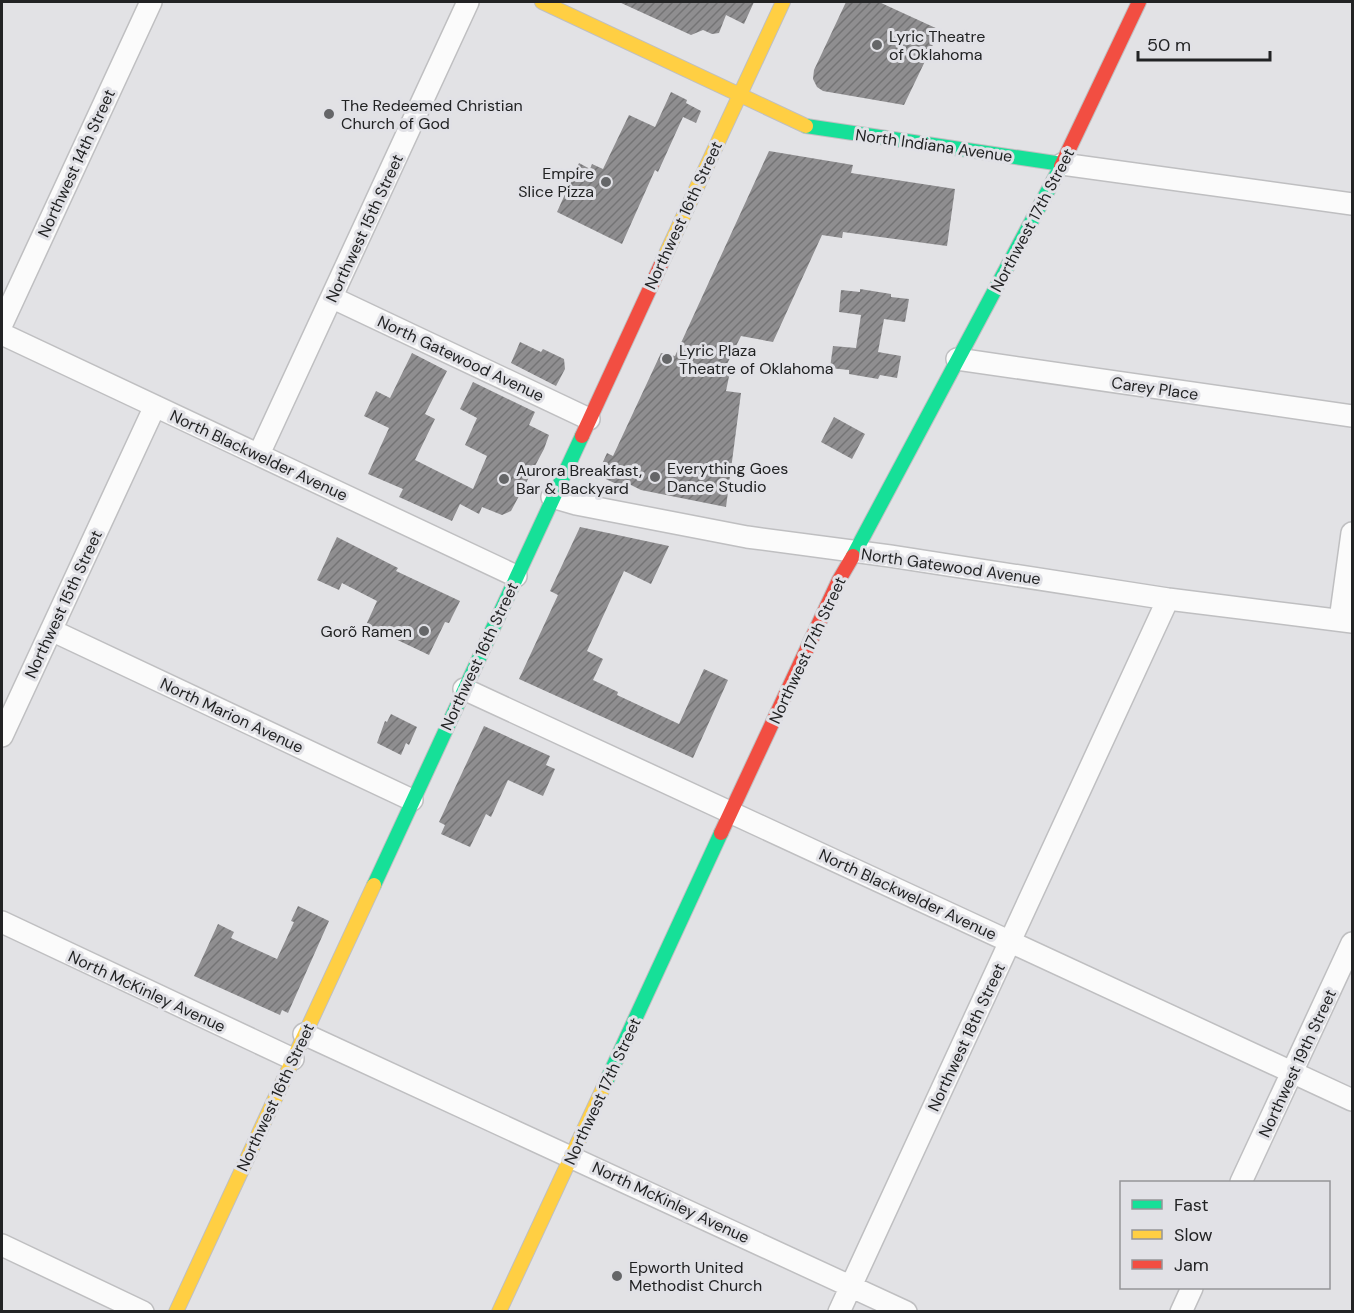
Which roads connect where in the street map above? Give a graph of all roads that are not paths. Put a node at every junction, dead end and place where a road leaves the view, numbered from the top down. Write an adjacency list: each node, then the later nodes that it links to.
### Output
1 (151, 2): 10 (street, Northwest 14th Street)
2 (468, 2): 9 (street, Northwest 15th Street)
3 (542, 2): 6 (street, North Indiana Avenue)
4 (783, 2): 6 (street, Northwest 16th Street)
5 (1139, 2): 7 (street, Northwest 17th Street)
6 (739, 95): 7 (street, North Indiana Avenue); 15 (street, Northwest 16th Street)
7 (1062, 164): 8 (street, North Indiana Avenue); 12 (street, Northwest 17th Street)
8 (1353, 204)
9 (333, 298): 15 (street, North Gatewood Avenue); 16 (street, Northwest 15th Street)
10 (2, 324)
11 (2, 334): 13 (street, North Blackwelder Avenue)
12 (957, 359): 14 (street, Carey Place); 19 (street, Northwest 17th Street)
13 (155, 406): 16 (street, North Blackwelder Avenue); 23 (street, Northwest 15th Street)
14 (1353, 416)
15 (589, 419): 17 (street, Northwest 16th Street)
16 (259, 454): 20 (street, North Blackwelder Avenue)
17 (552, 497): 19 (street, North Gatewood Avenue); 20 (street, Northwest 16th Street)
18 (1353, 533): 22 (street)
19 (855, 552): 21 (street, North Gatewood Avenue); 27 (street, Northwest 17th Street)
20 (516, 576): 24 (street, Northwest 16th Street)
21 (1168, 599): 22 (street, North Gatewood Avenue); 29 (street, Northwest 18th Street)
22 (1346, 621)
23 (51, 630): 25 (street, Northwest 15th Street); 26 (street, North Marion Avenue)
24 (464, 689): 26 (street, Northwest 16th Street); 27 (street, North Blackwelder Avenue)
25 (2, 736)
26 (412, 800): 31 (street, Northwest 16th Street)
27 (731, 812): 29 (street, North Blackwelder Avenue); 35 (street, Northwest 17th Street)
28 (2, 922): 32 (street, North McKinley Avenue)
29 (1010, 942): 33 (street, North Blackwelder Avenue); 38 (street, Northwest 18th Street)
30 (1353, 943): 33 (street, Northwest 19th Street)
31 (304, 1034): 32 (street, Northwest 16th Street); 35 (street, North McKinley Avenue)
32 (293, 1059): 41 (street, Northwest 16th Street)
33 (1292, 1072): 34 (street, North Blackwelder Avenue); 36 (street, Northwest 19th Street)
34 (1353, 1100)
35 (572, 1156): 38 (street, North McKinley Avenue); 42 (street, Northwest 17th Street)
36 (1241, 1181)
37 (2, 1245): 40 (street)
38 (851, 1286): 43 (street, Northwest 18th Street); 44 (street, North McKinley Avenue)
39 (1191, 1289): 45 (street)
40 (144, 1311)
41 (176, 1311)
42 (500, 1311)
43 (839, 1311)
44 (906, 1311)
45 (1181, 1311)

